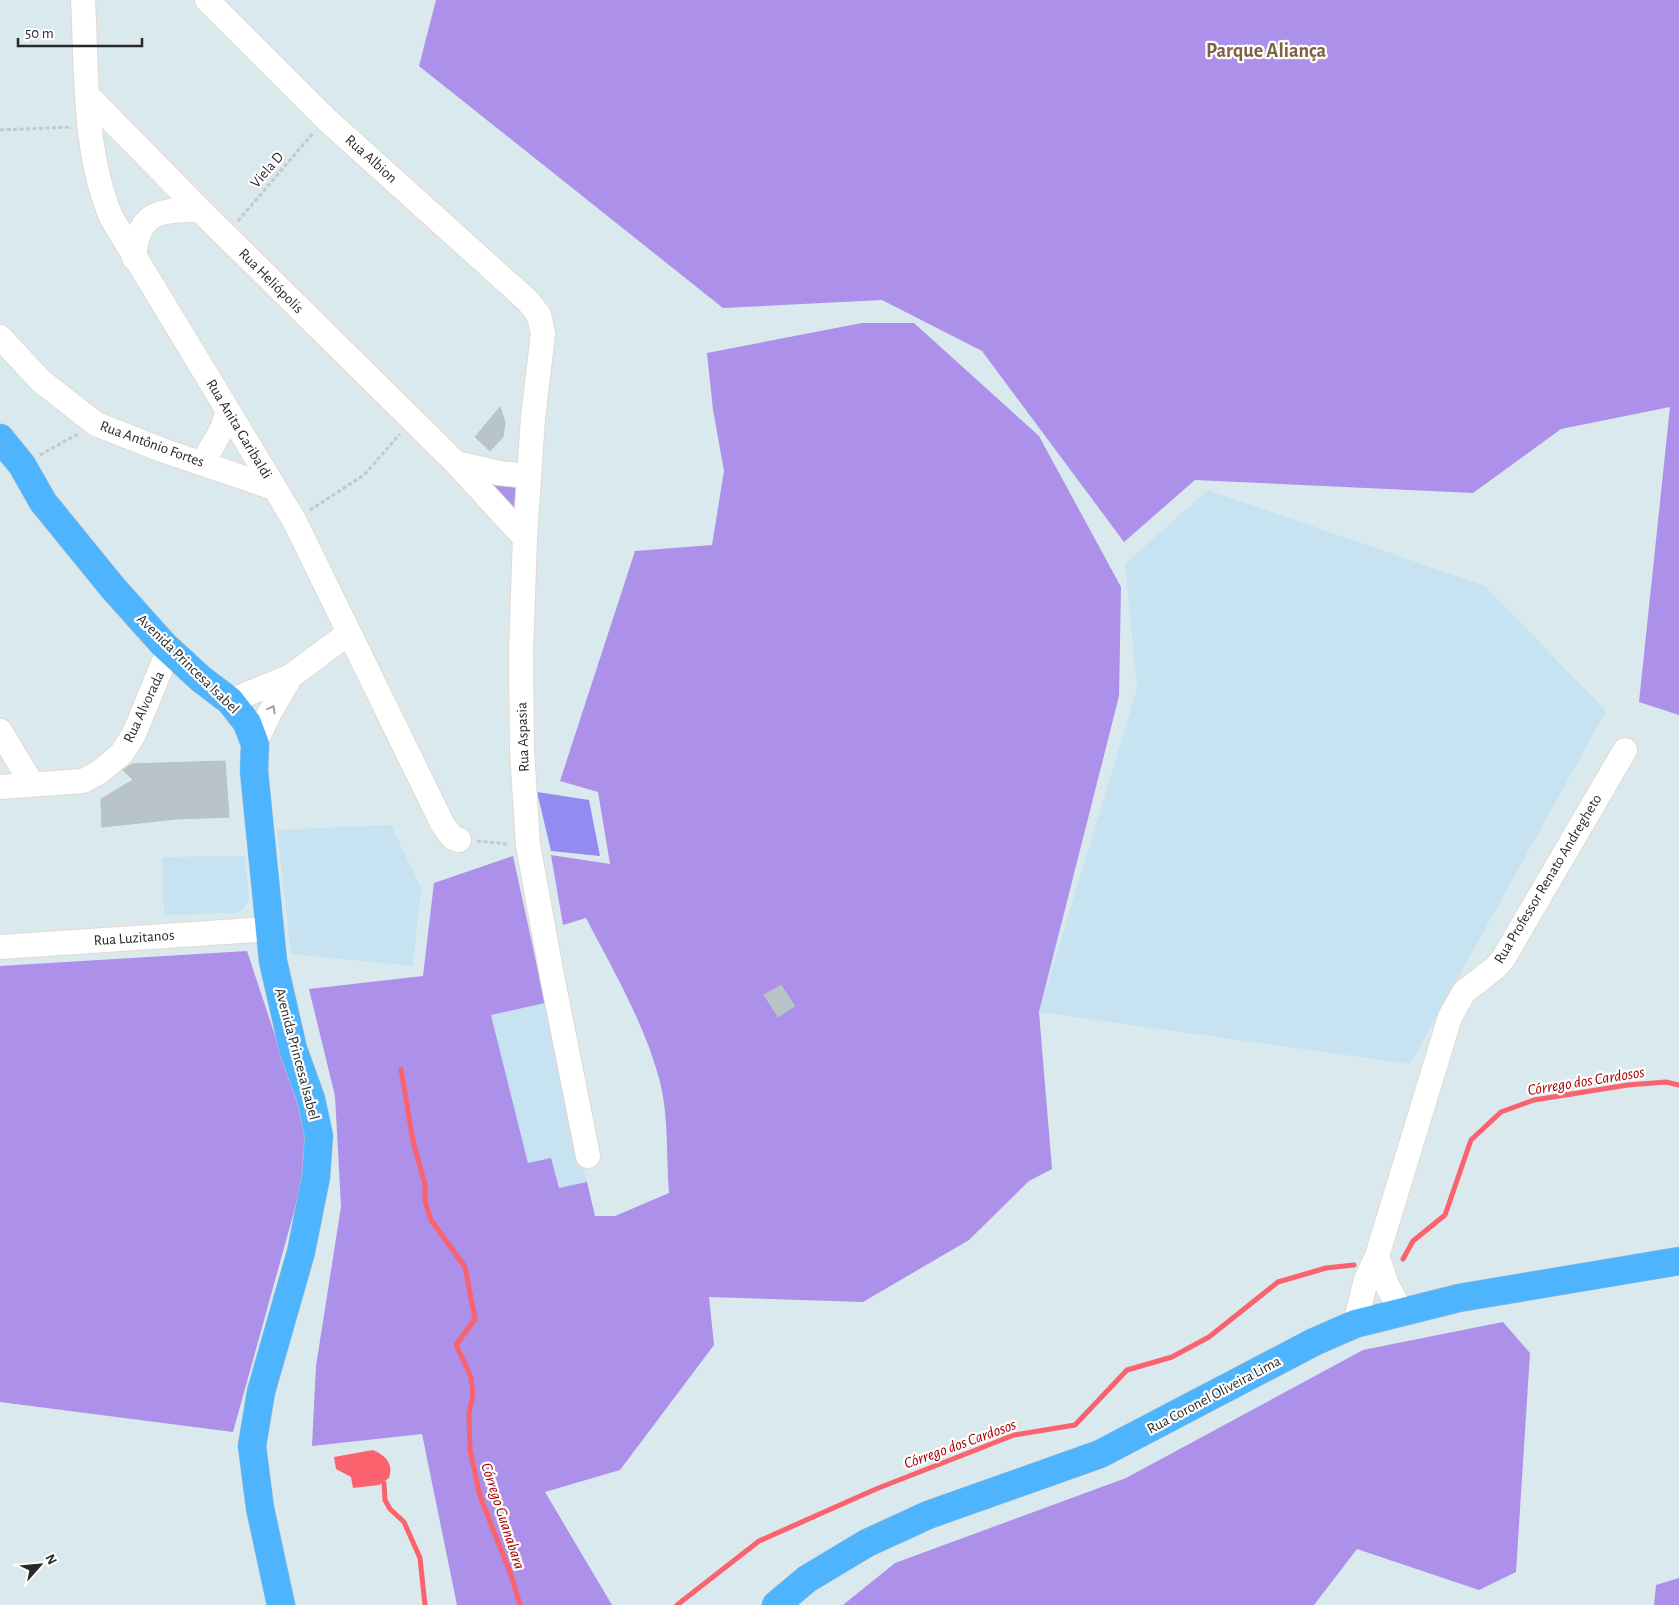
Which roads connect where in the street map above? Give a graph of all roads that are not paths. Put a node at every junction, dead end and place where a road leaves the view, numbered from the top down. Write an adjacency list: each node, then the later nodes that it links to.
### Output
1 (83, 0): 3 (street, Rua Anita Garibaldi)
2 (207, 0): 6 (street, Rua Albion)
3 (89, 97): 4 (street, Rua Heliópolis); 5 (street, Rua Anita Garibaldi)
4 (200, 210): 5 (street); 11 (street, Rua Heliópolis)
5 (134, 258): 8 (street, Rua Anita Garibaldi)
6 (539, 315): 12 (street, Rua Aspasia)
7 (0, 337): 10 (street, Rua Antônio Fortes)
8 (228, 411): 10 (street); 13 (street, Rua Anita Garibaldi)
9 (0, 438): 16 (main road, Avenida Princesa Isabel)
10 (202, 462): 13 (street, Rua Antônio Fortes)
11 (456, 463): 12 (street); 14 (street, Rua Heliópolis)
12 (529, 476): 14 (street, Rua Aspasia)
13 (274, 488): 15 (street, Rua Anita Garibaldi)
14 (525, 538): 27 (street, Rua Aspasia)
15 (349, 633): 17 (street); 24 (street, Rua Anita Garibaldi)
16 (169, 650): 18 (main road, Avenida Princesa Isabel); 22 (street, Rua Alvorada)
17 (291, 676): 18 (street); 20 (street, one-way to 17)
18 (230, 702): 20 (main road, Avenida Princesa Isabel)
19 (0, 731): 22 (street)
20 (255, 744): 25 (main road, Avenida Princesa Isabel)
21 (1625, 750): 29 (street, Rua Professor Renato Andregheto)
22 (32, 784): 23 (street, Rua Alvorada)
23 (0, 787)
24 (459, 840)
25 (269, 929): 26 (street, Rua Luzitanos); 32 (main road, Avenida Princesa Isabel)
26 (0, 947)
27 (588, 1156)
28 (1679, 1261): 30 (main road, Rua Coronel Oliveira Lima)
29 (1377, 1267): 30 (street); 31 (street, Rua Professor Renato Andregheto)
30 (1402, 1313): 31 (main road, Rua Coronel Oliveira Lima)
31 (1355, 1324): 33 (main road, Rua Coronel Oliveira Lima)
32 (281, 1605)
33 (776, 1605)

